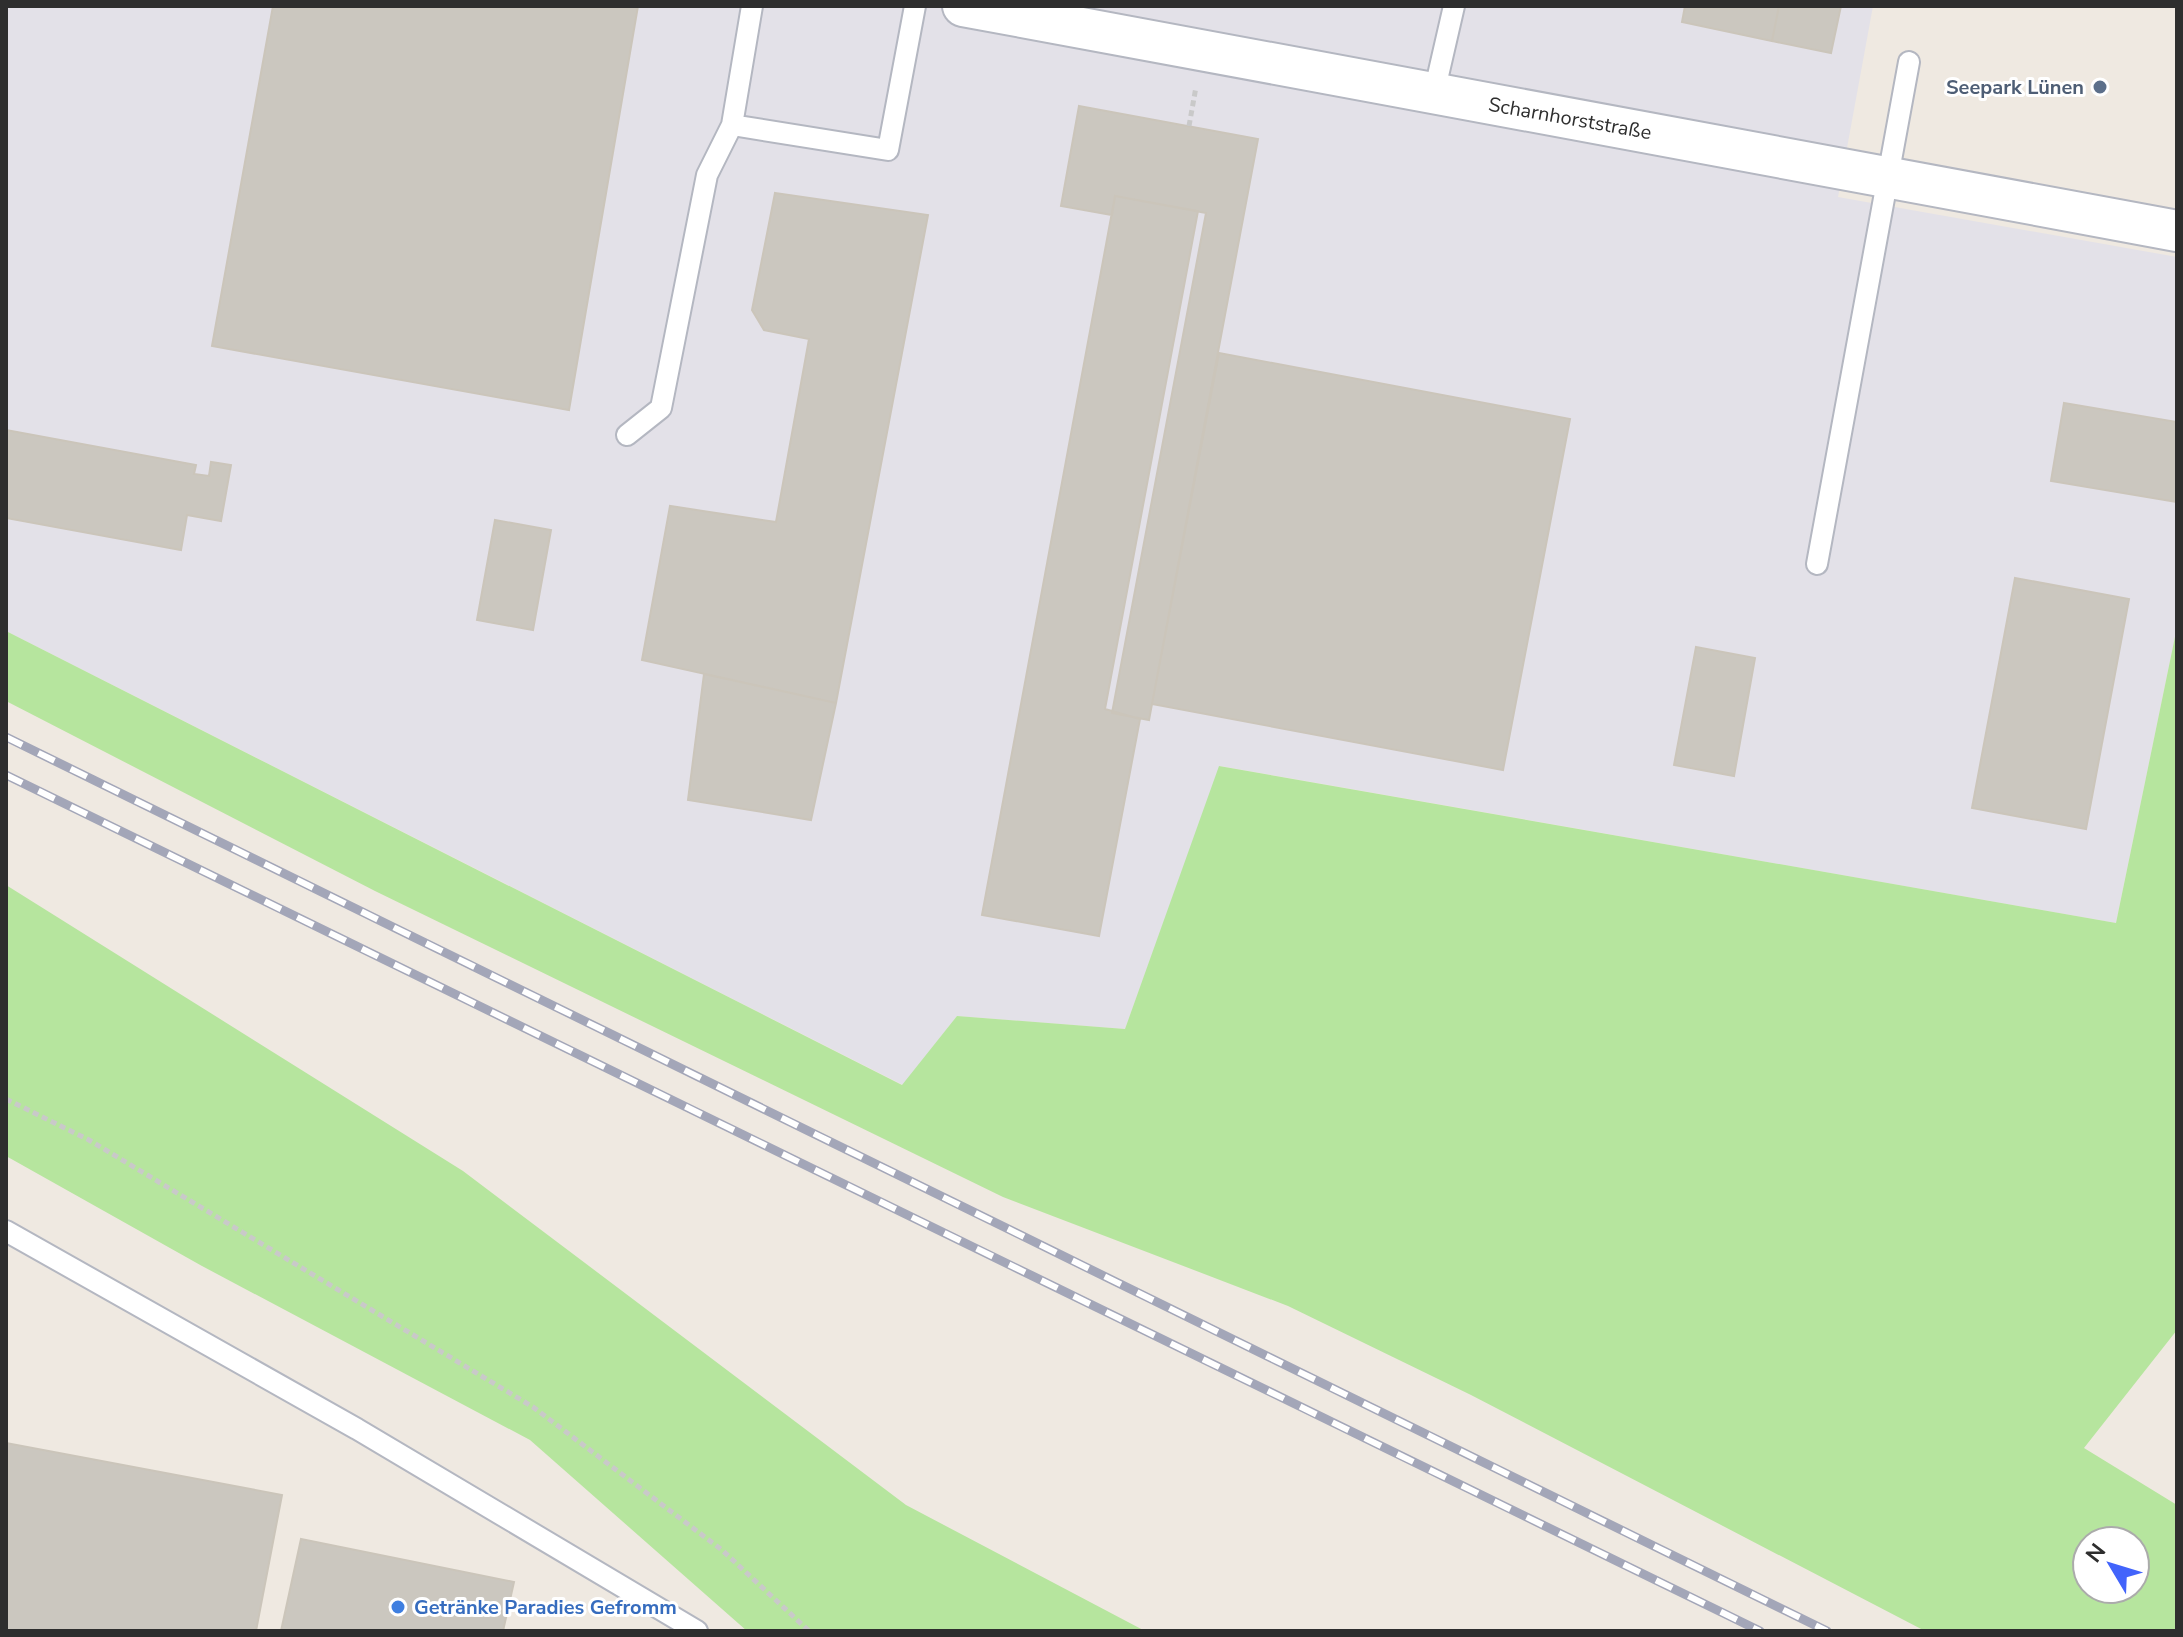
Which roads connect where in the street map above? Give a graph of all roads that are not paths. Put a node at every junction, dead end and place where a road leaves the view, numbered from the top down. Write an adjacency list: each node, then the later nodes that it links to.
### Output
1 (752, 6): 7 (lane)
2 (915, 6): 7 (lane)
3 (963, 6): 6 (street, Scharnhorststraße)
4 (1454, 6): 6 (lane)
5 (1909, 62): 8 (lane)
6 (1434, 93): 8 (street, Scharnhorststraße)
7 (732, 125): 10 (lane)
8 (1889, 175): 9 (street, Scharnhorststraße); 11 (lane)
9 (2177, 231)
10 (627, 435)
11 (1817, 564)
12 (6, 1231): 13 (lane)
13 (697, 1631)

